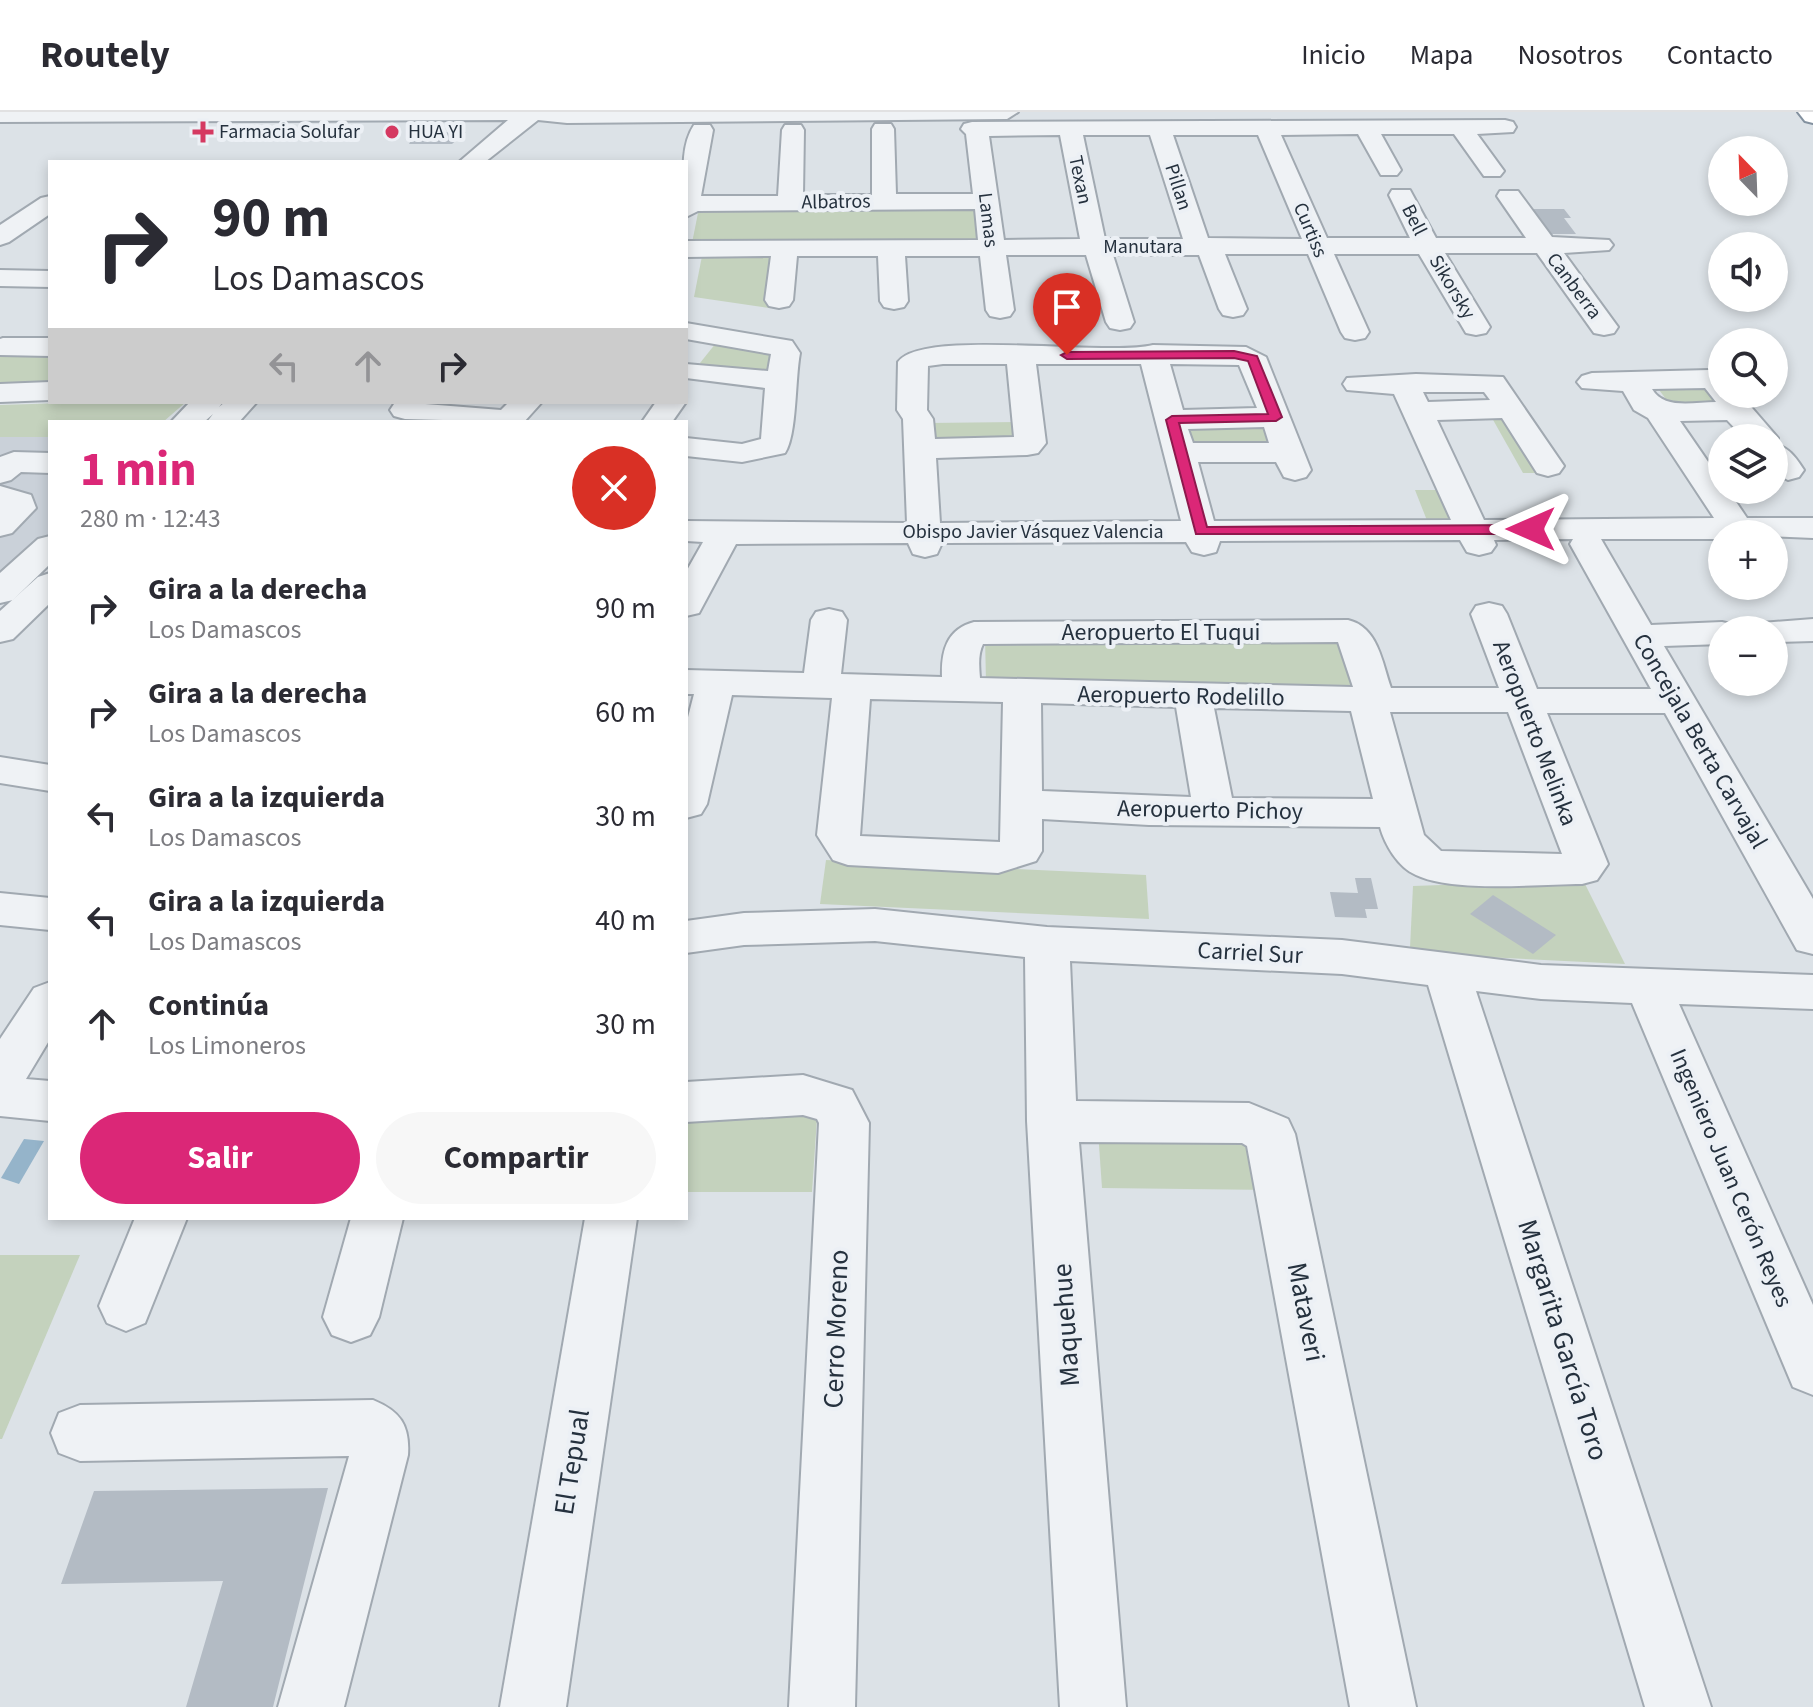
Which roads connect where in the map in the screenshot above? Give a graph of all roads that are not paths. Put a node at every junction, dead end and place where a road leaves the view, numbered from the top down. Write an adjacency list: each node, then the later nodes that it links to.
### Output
1 (1007, 112): 4 (street)
2 (0, 115): 3 (street)
3 (173, 116): 4 (street); 5 (street)
4 (541, 117): 14 (street); 16 (street); 17 (street)
5 (0, 125)
6 (1460, 127): 7 (street); 10 (street); 20 (street)
7 (1505, 127)
8 (1159, 128): 9 (street); 13 (street); 32 (street, Pillan)
9 (1267, 128): 10 (street); 33 (street, Curtiss)
10 (1366, 128): 19 (street)
11 (883, 129): 12 (street); 15 (street); 25 (street)
12 (977, 129): 13 (street); 24 (street, Lamas)
13 (1070, 129): 36 (street, Texan)
14 (702, 130): 15 (street); 18 (street)
15 (793, 130): 26 (street)
16 (476, 160)
17 (501, 160)
18 (690, 166): 21 (street)
19 (1389, 170)
20 (1492, 171)
21 (688, 186)
22 (1401, 195): 34 (street, Bell)
23 (1509, 196): 30 (street, Canberra)
24 (986, 201): 25 (street, Albatros); 35 (street, Lamas)
25 (884, 202): 26 (street, Albatros)
26 (790, 203): 28 (street, Albatros)
27 (48, 204): 29 (street)
28 (688, 206)
29 (0, 237)
30 (1544, 245): 31 (street, Manutara); 34 (street, Manutara); 48 (street, Canberra)
31 (1600, 245)
32 (1204, 246): 33 (street, Manutara); 36 (street, Manutara); 44 (street, Pillan)
33 (1317, 246): 34 (street, Manutara); 50 (street, Curtiss)
34 (1427, 246): 47 (street, Sikorsky)
35 (992, 247): 36 (street, Manutara); 38 (street, Manutara); 45 (street, Lamas)
36 (1094, 247): 46 (street, Texan)
37 (785, 248): 38 (street, Manutara); 39 (street, Manutara); 42 (street)
38 (891, 248): 43 (street)
39 (688, 249)
40 (0, 278): 41 (street)
41 (48, 279)
42 (779, 300)
43 (894, 301)
44 (1233, 309)
45 (1000, 310)
46 (1120, 322)
47 (1476, 327)
48 (1604, 327)
49 (688, 331): 51 (street)
50 (1355, 332)
51 (716, 335): 56 (street); 57 (street)
52 (3, 347): 53 (street)
53 (48, 347)
54 (1153, 354): 55 (street); 72 (street); 78 (street)
55 (1021, 356): 80 (street); 81 (street)
56 (689, 376): 57 (street)
57 (780, 381): 82 (street)
58 (1592, 382): 59 (street)
59 (1635, 382): 61 (street); 71 (street)
60 (1358, 384): 65 (street)
61 (1708, 389)
62 (48, 391): 63 (street)
63 (0, 393)
64 (1708, 396): 71 (street)
65 (1413, 398): 86 (street); 94 (street)
66 (206, 404): 74 (street)
67 (240, 404): 75 (street)
68 (525, 404): 76 (street)
69 (1738, 408): 79 (street)
70 (404, 411): 77 (street)
71 (1659, 412): 88 (street)
72 (1276, 417): 78 (street); 83 (street)
73 (981, 418): 81 (street)
74 (188, 420)
75 (224, 420)
76 (508, 420)
77 (508, 420)
78 (1172, 420): 83 (street)
79 (1751, 424)
80 (929, 429): 81 (street); 97 (street)
81 (1029, 444)
82 (688, 447)
83 (1181, 453): 96 (street)
84 (48, 463): 85 (street)
85 (5, 466)
86 (1548, 466)
87 (0, 496): 89 (street)
88 (1724, 520)
89 (0, 526)
90 (1813, 528): 91 (street, Obispo Javier Vásquez Valencia)
91 (1788, 530)
92 (688, 532): 100 (street, Obispo Javier Vásquez Valencia)
93 (1708, 535): 94 (street, Obispo Javier Vásquez Valencia)
94 (1476, 537): 96 (street, Obispo Javier Vásquez Valencia); 101 (street, Obispo Javier Vásquez Valencia)
95 (1708, 537): 101 (street, Obispo Javier Vásquez Valencia)
96 (1203, 538): 97 (street, Obispo Javier Vásquez Valencia)
97 (925, 540): 100 (street, Obispo Javier Vásquez Valencia)
98 (1788, 543): 99 (street)
99 (1813, 543)
100 (708, 544): 105 (street)
101 (1587, 544): 110 (street, Concejala Berta Carvajal)
102 (48, 548): 104 (street)
103 (48, 586): 108 (street)
104 (0, 592)
105 (688, 599)
106 (1489, 614): 117 (street, Aeropuerto Melinka)
107 (829, 620): 112 (street)
108 (0, 631)
109 (1708, 634): 110 (street)
110 (1639, 636): 118 (street, Concejala Berta Carvajal)
111 (701, 682): 112 (street, Aeropuerto Rodelillo); 121 (street)
112 (836, 686): 113 (street, Aeropuerto Rodelillo); 122 (street)
113 (962, 690): 114 (street, Aeropuerto Rodelillo); 116 (street, Aeropuerto El Tuqui)
114 (1022, 691): 115 (street, Aeropuerto Rodelillo); 122 (street)
115 (1193, 696): 116 (street, Aeropuerto Rodelillo); 123 (street)
116 (1372, 700): 117 (street, Aeropuerto Rodelillo); 124 (street)
117 (1523, 701): 118 (street, Aeropuerto Rodelillo); 124 (street, Aeropuerto Melinka)
118 (1677, 701): 128 (street, Concejala Berta Carvajal)
119 (0, 770): 120 (street)
120 (48, 776)
121 (688, 788)
122 (1021, 804): 123 (street, Aeropuerto Pichoy)
123 (1214, 810): 124 (street, Aeropuerto Pichoy)
124 (1402, 827)
125 (0, 909): 126 (street)
126 (48, 914)
127 (688, 937): 129 (street, Carriel Sur)
128 (1813, 938)
129 (1047, 943): 130 (street, Carriel Sur); 138 (street, Maquehue)
130 (1447, 973): 131 (street, Carriel Sur); 151 (street, Margarita García Toro)
131 (1649, 988): 132 (street, Carriel Sur); 144 (street, Ingeniero Juan Cerón Reyes)
132 (1813, 992)
133 (48, 1003): 134 (street)
134 (0, 1079)
135 (0, 1096): 136 (street)
136 (48, 1101)
137 (688, 1102): 148 (street, Cerro Moreno)
138 (1052, 1121): 149 (street, Maquehue); 150 (street, Mataveri)
139 (160, 1220): 142 (street)
140 (376, 1220): 143 (street)
141 (611, 1220): 147 (street, El Tepual)
142 (126, 1306)
143 (351, 1317)
144 (1813, 1369)
145 (80, 1433): 146 (street)
146 (311, 1707)
147 (533, 1707)
148 (822, 1707)
149 (1093, 1707)
150 (1383, 1707)
151 (1678, 1707)

